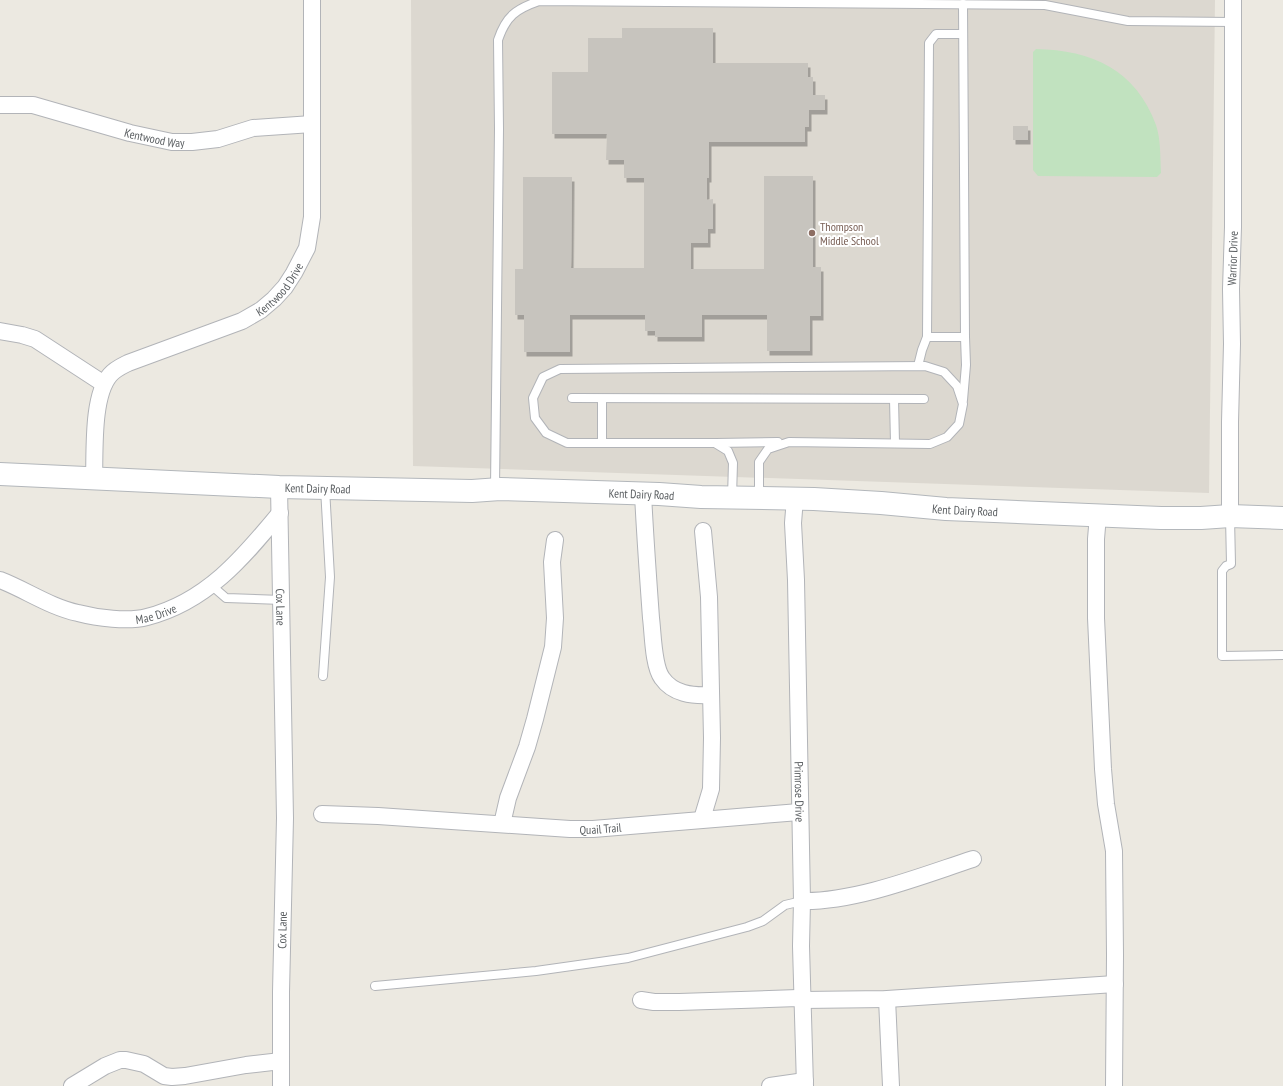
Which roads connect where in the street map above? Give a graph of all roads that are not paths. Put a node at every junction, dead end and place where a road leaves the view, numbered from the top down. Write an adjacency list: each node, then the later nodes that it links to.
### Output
1 (312, 0): 7 (street, Kentwood Drive)
2 (1233, 0): 4 (street, Warrior Drive)
3 (963, 4): 4 (lane); 5 (lane); 26 (lane)
4 (1233, 22): 33 (street, Warrior Drive)
5 (963, 34): 9 (lane); 10 (lane)
6 (0, 104): 7 (street, Kentwood Way)
7 (312, 124): 12 (street, Kentwood Drive)
8 (0, 331): 12 (street)
9 (927, 337): 10 (lane); 11 (lane)
10 (965, 337): 17 (lane)
11 (918, 366): 17 (lane); 19 (lane)
12 (104, 384): 23 (street, Kentwood Drive)
13 (572, 398): 14 (lane)
14 (602, 399): 15 (lane); 19 (lane)
15 (894, 399): 16 (lane); 21 (lane)
16 (924, 399)
17 (963, 404): 21 (lane)
18 (789, 442): 20 (lane); 21 (lane); 30 (lane)
19 (602, 443): 20 (lane)
20 (715, 443): 28 (lane)
21 (895, 443)
22 (0, 474): 23 (street, Kent Dairy Road)
23 (94, 478): 24 (street, Kent Dairy Road)
24 (279, 486): 25 (street, Kent Dairy Road); 31 (street, Cox Lane)
25 (325, 488): 26 (street, Kent Dairy Road); 41 (lane)
26 (495, 489): 27 (street, Kent Dairy Road)
27 (643, 494): 28 (street, Kent Dairy Road); 42 (street)
28 (732, 498): 30 (street, Kent Dairy Road)
29 (795, 498): 30 (street, Kent Dairy Road); 32 (street, Kent Dairy Road); 43 (street, Primrose Drive)
30 (759, 499)
31 (280, 513): 38 (street, Mae Drive); 39 (street, Cox Lane)
32 (1098, 515): 33 (street, Kent Dairy Road); 49 (street)
33 (1230, 516): 34 (street, Kent Dairy Road); 40 (lane)
34 (1283, 518)
35 (703, 532): 42 (street)
36 (555, 540): 46 (street)
37 (0, 580): 38 (street, Mae Drive)
38 (211, 585): 39 (lane)
39 (282, 600): 54 (street, Cox Lane)
40 (1283, 655)
41 (323, 676)
42 (711, 695): 45 (street)
43 (799, 812): 45 (street, Quail Trail); 48 (street, Primrose Drive)
44 (322, 814): 46 (street, Quail Trail)
45 (702, 819): 46 (street, Quail Trail)
46 (502, 824)
47 (973, 859): 48 (street)
48 (802, 901): 50 (lane); 53 (street, Primrose Drive)
49 (1115, 984): 51 (street); 60 (street)
50 (375, 986)
51 (887, 999): 53 (street); 59 (street)
52 (641, 1000): 53 (street)
53 (802, 1000): 55 (street, Primrose Drive)
54 (281, 1061): 56 (street); 57 (street, Cox Lane)
55 (805, 1084): 58 (street)
56 (72, 1086)
57 (281, 1086)
58 (770, 1086)
59 (891, 1086)
60 (1114, 1086)

